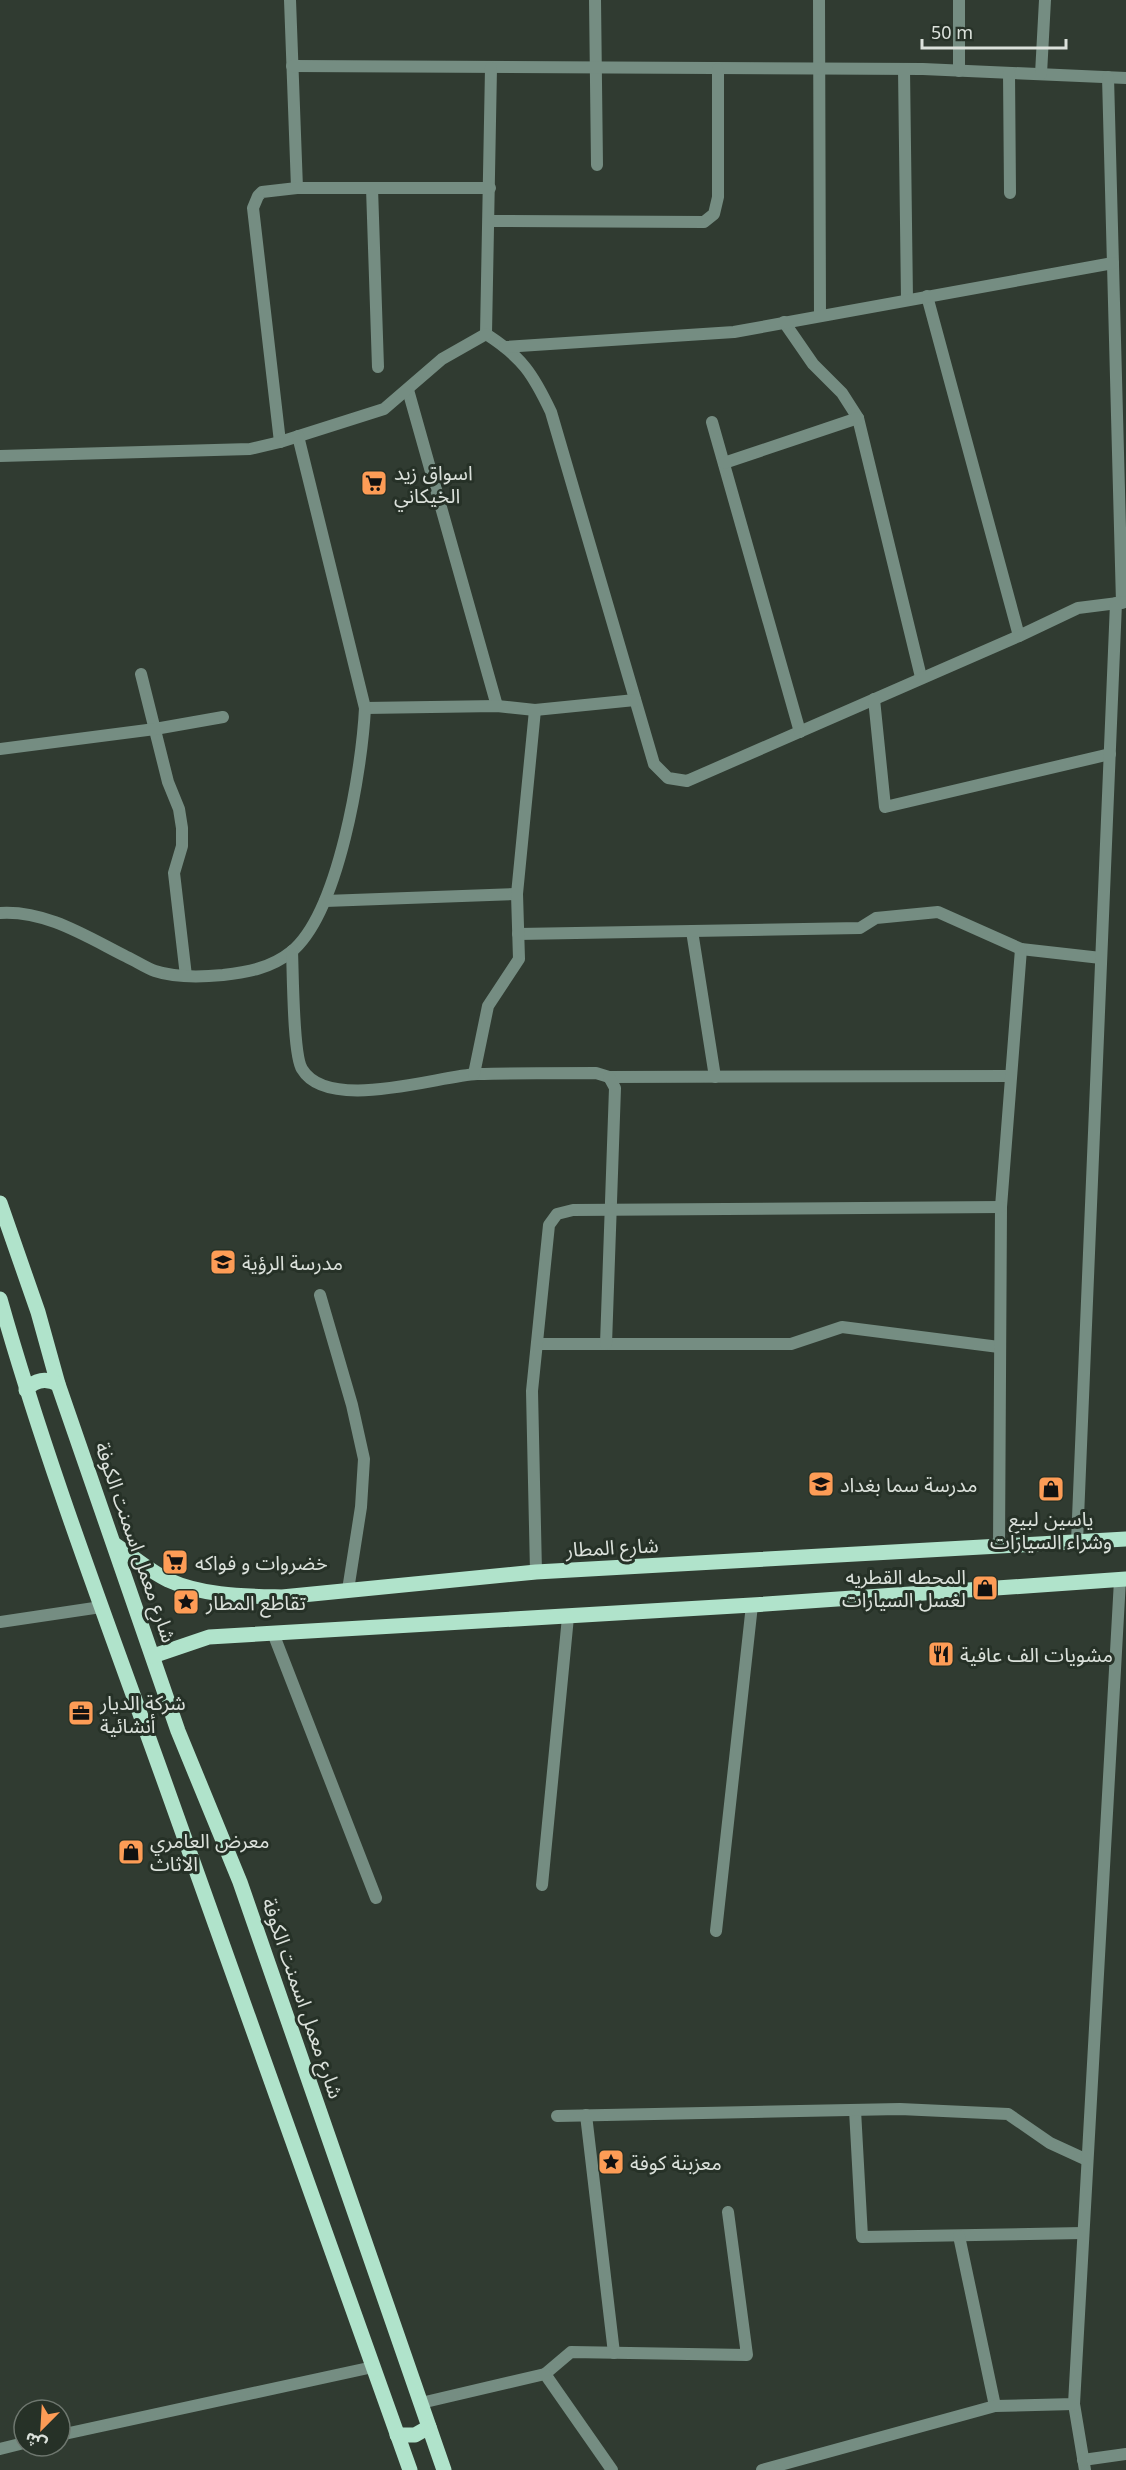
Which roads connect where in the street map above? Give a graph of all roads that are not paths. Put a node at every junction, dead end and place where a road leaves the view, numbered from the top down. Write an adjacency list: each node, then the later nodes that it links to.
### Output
1 (290, 0): 6 (street)
2 (595, 0): 8 (street)
3 (819, 0): 10 (street)
4 (959, 0): 12 (street)
5 (1045, 0): 14 (street)
6 (292, 66): 7 (street); 18 (street)
7 (491, 68): 8 (street); 20 (street)
8 (596, 68): 9 (street); 17 (street)
9 (718, 69): 10 (street); 22 (street)
10 (821, 69): 11 (street); 26 (street)
11 (904, 69): 12 (street); 25 (street)
12 (959, 71): 13 (street)
13 (1009, 73): 14 (street); 21 (street)
14 (1041, 74): 15 (street)
15 (1108, 77): 16 (street); 23 (street)
16 (1126, 78)
17 (597, 165)
18 (297, 188): 19 (street); 35 (street)
19 (372, 188): 20 (street); 30 (street)
20 (490, 188): 22 (street)
21 (1010, 193)
22 (489, 221): 28 (street)
23 (1113, 263): 24 (street); 38 (street)
24 (927, 296): 25 (street); 39 (street)
25 (907, 300): 26 (street)
26 (820, 316): 27 (street)
27 (784, 322): 29 (street); 32 (street)
28 (486, 334): 29 (street); 31 (street)
29 (506, 347): 43 (street)
30 (378, 367)
31 (408, 390): 34 (street); 44 (street)
32 (858, 418): 37 (street); 41 (street)
33 (712, 422): 37 (street)
34 (298, 436): 35 (street); 45 (street)
35 (280, 442): 36 (street)
36 (0, 456)
37 (723, 463): 49 (street)
38 (1121, 603): 39 (street); 51 (street)
39 (1019, 636): 41 (street)
40 (141, 674): 48 (street)
41 (921, 677): 42 (street)
42 (874, 699): 49 (street); 51 (street)
43 (635, 700): 46 (street); 49 (street)
44 (497, 706): 45 (street); 46 (street)
45 (365, 708): 53 (street)
46 (534, 710): 52 (street)
47 (223, 717): 48 (street)
48 (155, 729): 50 (street); 60 (street)
49 (800, 732)
50 (0, 749)
51 (1110, 754): 59 (street)
52 (517, 894): 53 (street); 56 (street)
53 (325, 901): 58 (street)
54 (0, 913): 60 (street)
55 (692, 931): 56 (street); 57 (street); 64 (street)
56 (518, 934): 61 (street)
57 (1021, 950): 59 (street); 62 (street)
58 (292, 951): 60 (street); 61 (street)
59 (1101, 958): 76 (street)
60 (186, 976)
61 (474, 1074): 63 (street)
62 (1011, 1076): 64 (street); 66 (street)
63 (609, 1077): 64 (street); 67 (street)
64 (715, 1077)
65 (0, 1203): 73 (main road, شارع معمل اسمنت الكوفة)
66 (1001, 1207): 67 (street); 72 (street)
67 (610, 1209): 70 (street); 71 (street)
68 (320, 1294): 81 (street)
69 (0, 1299): 74 (main road)
70 (537, 1344): 71 (street); 79 (street)
71 (606, 1344): 72 (street)
72 (999, 1347): 78 (street)
73 (58, 1384): 74 (main road); 77 (main road, شارع معمل اسمنت الكوفة)
74 (26, 1390): 83 (main road)
75 (1126, 1539): 76 (main road, شارع المطار)
76 (1077, 1542): 78 (main road, شارع المطار)
77 (114, 1544): 81 (main road, شارع المطار); 87 (main road, شارع معمل اسمنت الكوفة)
78 (999, 1547): 79 (main road, شارع المطار)
79 (536, 1572): 81 (main road, شارع المطار)
80 (1123, 1580): 82 (main road); 94 (street)
81 (348, 1590)
82 (752, 1605): 84 (main road); 90 (street)
83 (100, 1607): 85 (street); 99 (main road)
84 (568, 1617): 86 (main road); 88 (street)
85 (0, 1622)
86 (273, 1633): 87 (main road); 89 (street)
87 (153, 1656): 101 (main road, شارع معمل اسمنت الكوفة)
88 (542, 1885)
89 (376, 1898)
90 (716, 1931)
91 (855, 2110): 92 (street); 94 (street); 97 (street)
92 (586, 2115): 93 (street); 98 (street)
93 (557, 2116)
94 (1087, 2160): 96 (street)
95 (728, 2212): 98 (street)
96 (1083, 2234): 97 (street); 102 (street)
97 (959, 2236): 103 (street)
98 (614, 2353): 100 (street)
99 (373, 2367): 105 (street); 106 (main road)
100 (545, 2374): 101 (street); 111 (street)
101 (421, 2403): 104 (main road, شارع معمل اسمنت الكوفة)
102 (1074, 2404): 103 (street); 108 (street)
103 (995, 2406): 112 (street)
104 (429, 2427): 106 (main road); 110 (main road, شارع معمل اسمنت الكوفة)
105 (72, 2432)
106 (397, 2435): 109 (main road)
107 (1126, 2454): 108 (street)
108 (1084, 2465)
109 (410, 2470)
110 (444, 2470)
111 (612, 2470)
112 (762, 2470)

